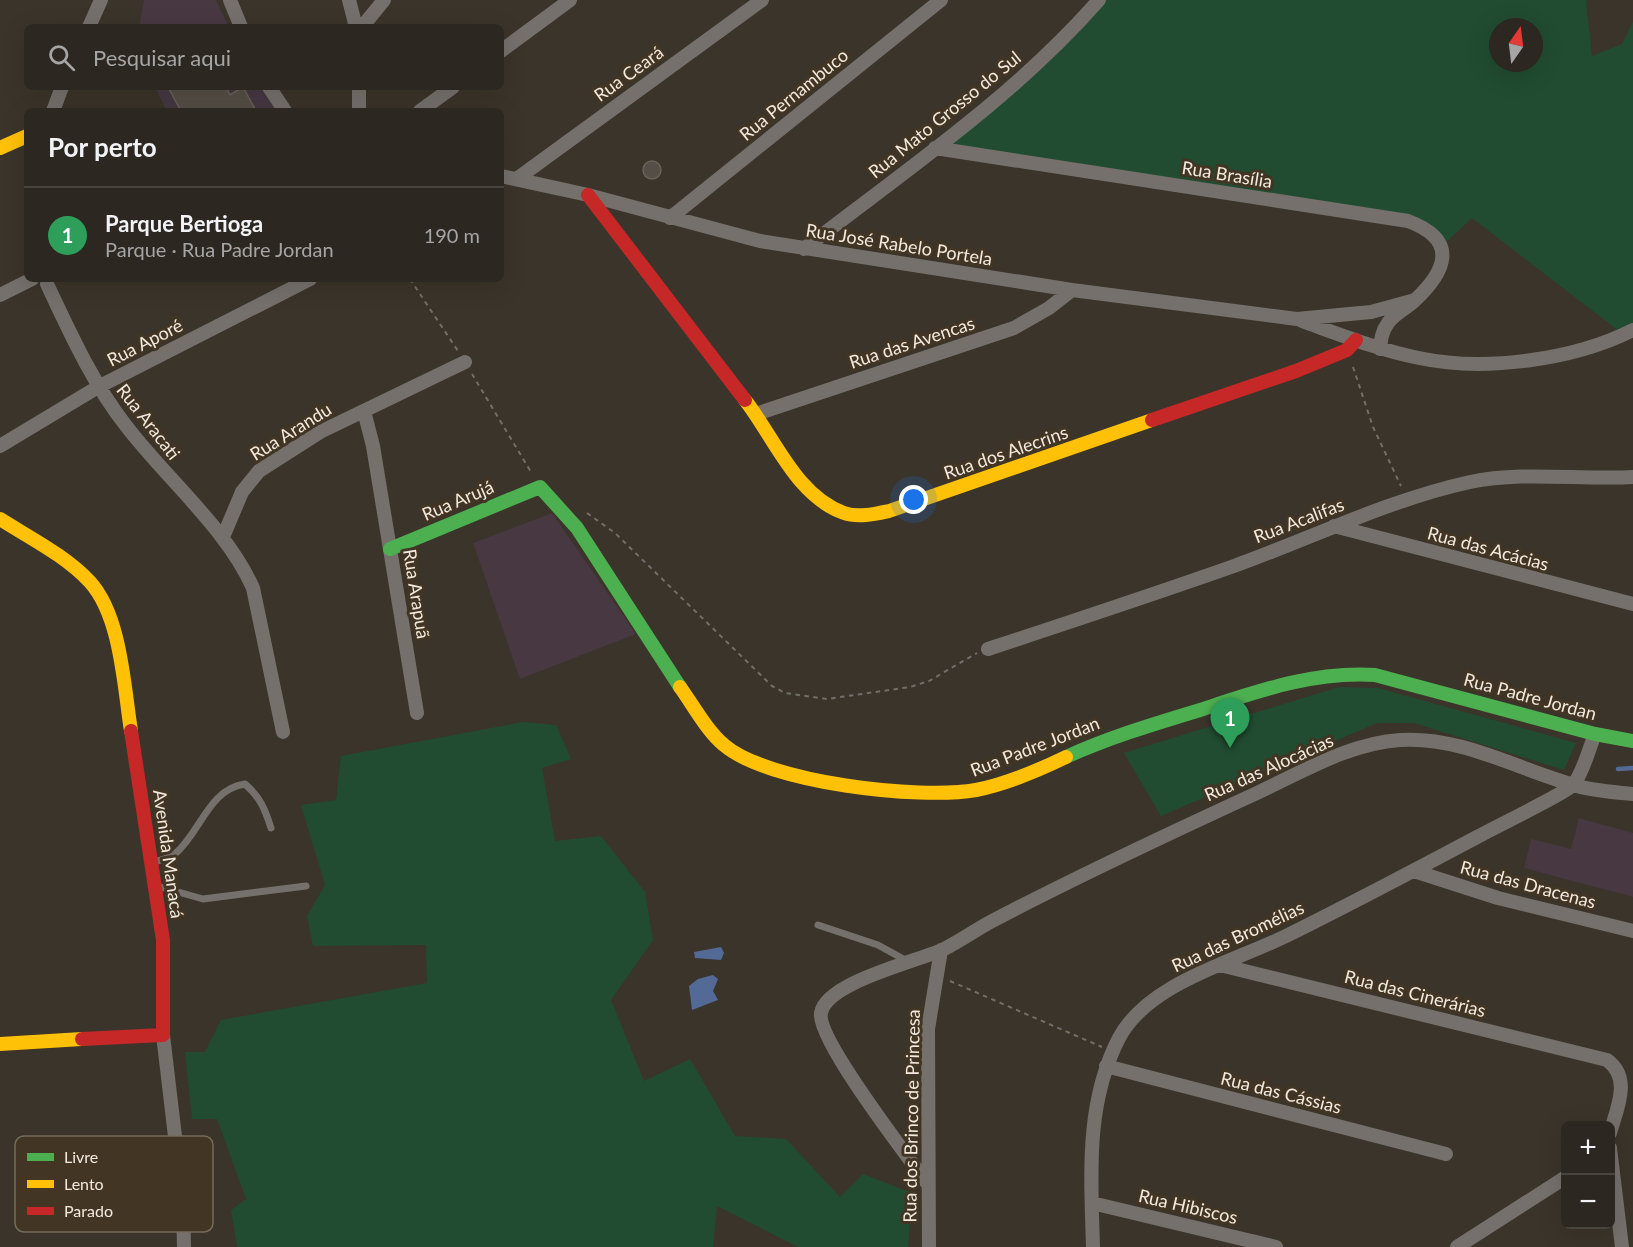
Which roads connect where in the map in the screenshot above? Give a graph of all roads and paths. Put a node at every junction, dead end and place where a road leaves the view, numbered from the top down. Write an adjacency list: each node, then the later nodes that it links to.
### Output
1 (101, 0): 9 (street)
2 (230, 0): 10 (street)
3 (349, 0): 11 (street)
4 (384, 0): 12 (street)
5 (570, 0): 13 (street)
6 (762, 0): 24 (street, Rua Ceará)
7 (941, 0): 26 (street, Rua Pernambuco)
8 (1099, 0): 22 (street, Rua Mato Grosso do Sul)
9 (90, 24)
10 (241, 24)
11 (355, 24)
12 (364, 24)
13 (504, 49)
14 (271, 90): 17 (street)
15 (359, 90): 18 (street)
16 (449, 90): 19 (street)
17 (283, 108)
18 (359, 108)
19 (424, 108)
20 (24, 137): 21 (street)
21 (0, 148)
22 (935, 148): 27 (street, Rua Mato Grosso do Sul); 34 (street, Rua Brasília)
23 (504, 176): 24 (street, Rua José Rabelo Portela)
24 (518, 178): 25 (street, Rua José Rabelo Portela)
25 (588, 195): 26 (street, Rua José Rabelo Portela); 42 (street, Rua dos Alecrins)
26 (670, 218): 27 (street, Rua José Rabelo Portela)
27 (804, 249): 32 (street, Rua José Rabelo Portela)
28 (36, 282): 33 (street)
29 (43, 282): 40 (street, Rua Aracati)
30 (304, 282): 40 (street, Rua Aporé)
31 (412, 282): 39 (path)
32 (1072, 290): 35 (street, Rua José Rabelo Portela); 42 (street, Rua das Avencas)
33 (0, 295)
34 (1415, 300): 35 (street); 38 (street, Rua Brasília)
35 (1297, 319): 37 (street)
36 (1633, 330): 38 (street)
37 (1352, 345): 38 (street); 42 (street, Rua dos Alecrins); 46 (path)
38 (1380, 349)
39 (465, 362): 41 (street, Rua Arandu); 45 (path)
40 (98, 387): 43 (street, Rua Aporé); 50 (street, Rua Aracati)
41 (364, 411): 50 (street, Rua Arandu); 51 (street, Rua Arapuã)
42 (756, 414)
43 (0, 446)
44 (1633, 477): 46 (street, Rua Acalifas)
45 (540, 486): 47 (street, Rua Padre Jordan); 51 (street, Rua Arujá)
46 (1408, 500): 49 (street, Rua Acalifas)
47 (562, 508): 53 (path); 56 (street, Rua Padre Jordan)
48 (0, 519): 61 (street, Avenida Manacá)
49 (1334, 526): 52 (street, Rua das Acácias); 53 (street, Rua Acalifas)
50 (223, 537): 55 (street)
51 (390, 549): 54 (street, Rua Arapuã)
52 (1633, 604)
53 (988, 649)
54 (417, 713)
55 (283, 732)
56 (1596, 734): 57 (street, Rua Padre Jordan); 58 (street)
57 (1633, 741)
58 (1574, 785): 59 (street, Rua das Alocácias); 62 (street, Rua das Bromélias); 67 (street, Rua das Alocácias)
59 (1633, 794)
60 (271, 828): 61 (lane)
61 (152, 863): 63 (street, Avenida Manacá)
62 (1414, 871): 66 (street, Rua das Dracenas); 69 (street, Rua das Bromélias)
63 (155, 885): 64 (lane); 71 (street, Avenida Manacá)
64 (306, 886)
65 (818, 925): 68 (lane)
66 (1633, 931)
67 (942, 950): 68 (street); 70 (street, Rua dos Brinco de Princesa)
68 (907, 961): 79 (street)
69 (1220, 965): 73 (street, Rua das Bromélias); 75 (street, Rua das Cinerárias)
70 (937, 975): 73 (path); 79 (street, Rua dos Brinco de Princesa)
71 (162, 1035): 72 (street); 76 (street, Avenida Manacá)
72 (0, 1044)
73 (1113, 1052): 74 (street, Rua das Bromélias)
74 (1106, 1066): 77 (street, Rua das Cássias); 80 (street, Rua das Bromélias)
75 (1614, 1121)
76 (175, 1136)
77 (1446, 1154)
78 (1561, 1181): 87 (street)
79 (927, 1183): 84 (street, Rua dos Brinco de Princesa)
80 (1092, 1203): 85 (street, Rua das Bromélias); 86 (street, Rua Hibiscos)
81 (1615, 1207): 88 (street)
82 (184, 1232): 83 (street, Avenida Manacá)
83 (184, 1247)
84 (929, 1247)
85 (1093, 1247)
86 (1276, 1247)
87 (1457, 1247)
88 (1622, 1247)

